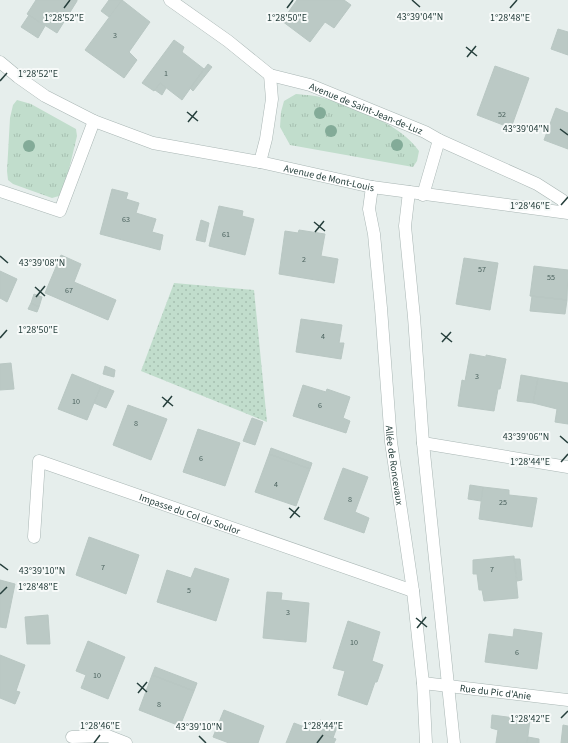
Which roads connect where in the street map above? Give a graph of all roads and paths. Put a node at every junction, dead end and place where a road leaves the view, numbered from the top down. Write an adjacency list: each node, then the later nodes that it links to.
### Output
1 (170, 0): 3 (street, Avenue de Saint-Jean-de-Luz)
2 (0, 62): 4 (street, Avenue de Mont-Louis)
3 (270, 75): 5 (street, Avenue de Saint-Jean-de-Luz); 6 (street)
4 (94, 121): 6 (street, Avenue de Mont-Louis); 8 (street)
5 (439, 140): 10 (street); 11 (street, Avenue de Saint-Jean-de-Luz)
6 (260, 162): 7 (street, Avenue de Mont-Louis)
7 (372, 187): 9 (street, Avenue de Mont-Louis); 16 (street, Allée de Roncevaux)
8 (0, 191)
9 (409, 192): 10 (street, Avenue de Mont-Louis); 13 (street)
10 (423, 195): 12 (street, Avenue de Mont-Louis)
11 (568, 209)
12 (568, 213)
13 (423, 442): 14 (street); 18 (street)
14 (568, 467)
15 (34, 537): 16 (street, Impasse du Col du Soulor)
16 (413, 591): 17 (street, Allée de Roncevaux)
17 (423, 683): 18 (street, Rue du Pic d'Anie); 22 (street, Allée de Roncevaux)
18 (448, 686): 19 (street, Rue du Pic d'Anie); 23 (street)
19 (568, 700)
20 (72, 737): 21 (street)
21 (126, 743)
22 (426, 743)
23 (454, 743)

